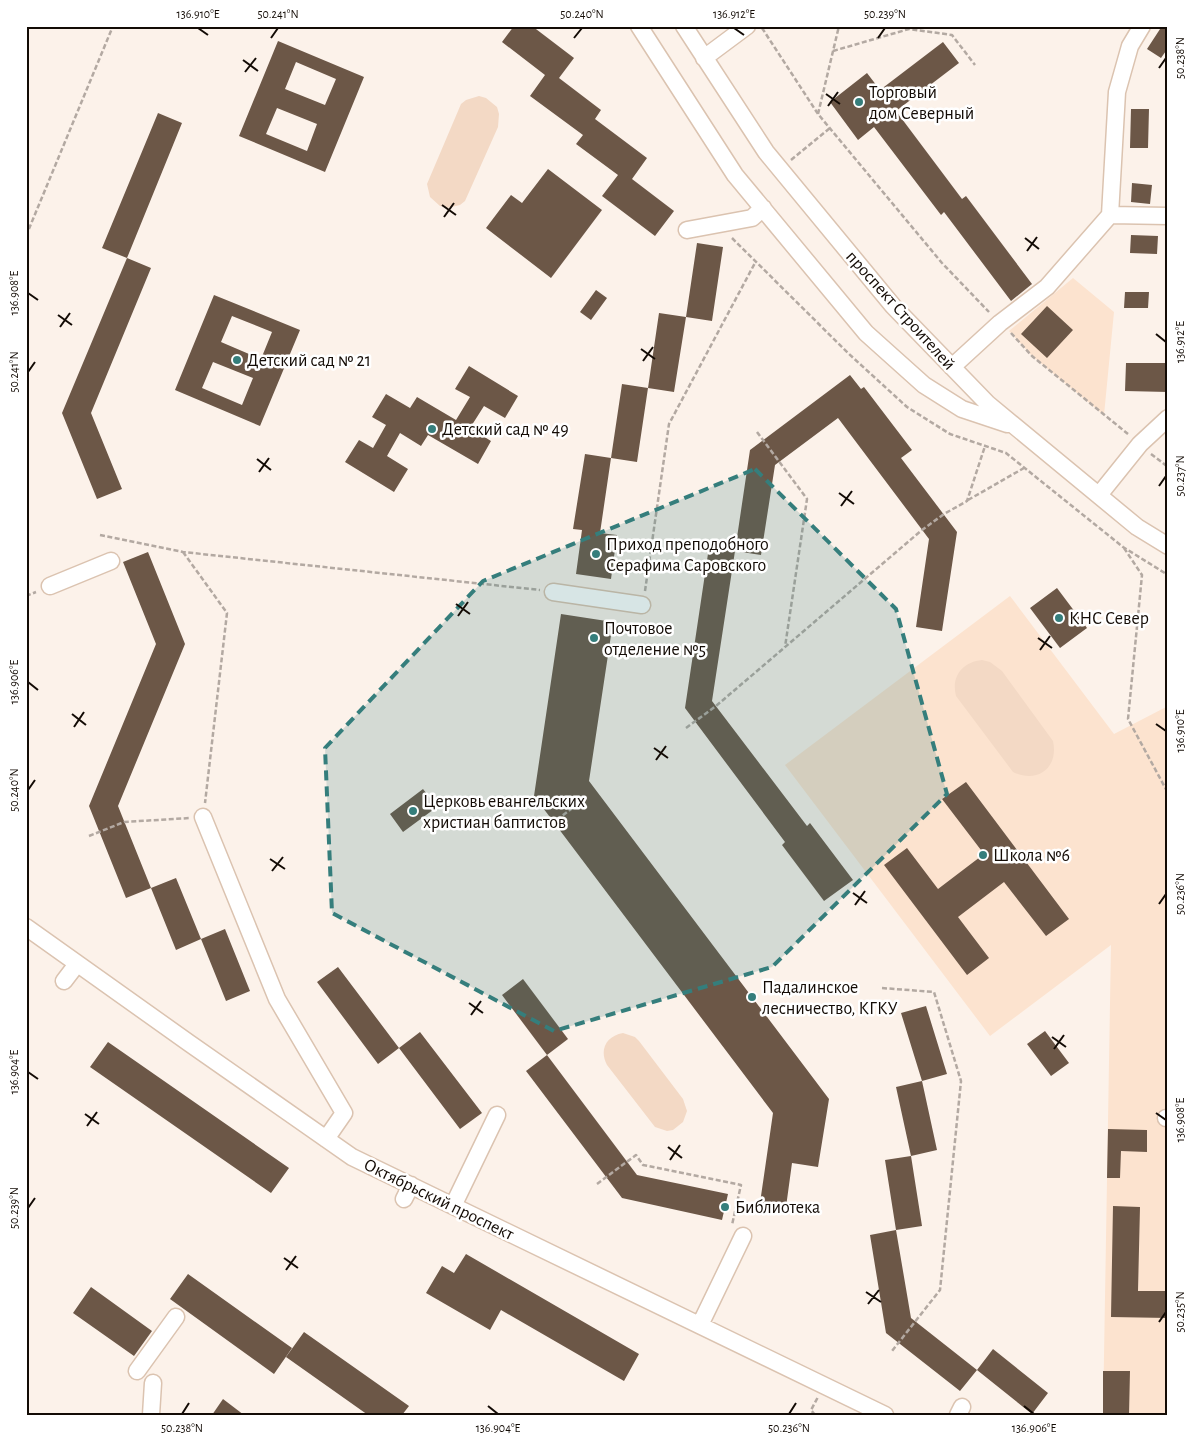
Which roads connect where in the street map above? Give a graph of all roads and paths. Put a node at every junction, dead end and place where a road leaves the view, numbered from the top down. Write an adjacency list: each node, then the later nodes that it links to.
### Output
1 (113, 26): 16 (path)
2 (639, 26): 12 (street)
3 (684, 26): 9 (street, проспект Строителей)
4 (747, 26): 9 (street)
5 (762, 26): 11 (path)
6 (839, 26): 8 (path)
7 (1142, 26): 13 (street)
8 (833, 51): 10 (path); 11 (path)
9 (704, 58): 19 (street, проспект Строителей)
10 (975, 65)
11 (818, 114): 18 (path)
12 (763, 208): 15 (street); 22 (street)
13 (1110, 215): 14 (street); 18 (street)
14 (1168, 216)
15 (687, 230)
16 (26, 236)
17 (756, 261): 35 (path)
18 (1000, 323): 19 (street); 20 (path)
19 (952, 367): 22 (street, проспект Строителей)
20 (1104, 415)
21 (1168, 418): 26 (street)
22 (1018, 428): 26 (street, проспект Строителей)
23 (757, 432): 36 (path)
24 (985, 446): 27 (path)
25 (1024, 468): 27 (path)
26 (1099, 495): 30 (street, проспект Строителей)
27 (967, 501): 36 (path)
28 (100, 535): 31 (path)
29 (1123, 546): 38 (path)
30 (1168, 546)
31 (183, 552): 34 (path); 40 (path)
32 (111, 561): 33 (street)
33 (50, 586)
34 (553, 592): 35 (street)
35 (642, 605)
36 (785, 647): 37 (path)
37 (686, 728)
38 (1168, 793)
39 (575, 806): 41 (path)
40 (203, 817): 42 (path); 48 (street)
41 (545, 829)
42 (89, 836)
43 (26, 927): 44 (street, Октябрьский проспект)
44 (77, 964): 45 (street); 48 (street, Октябрьский проспект)
45 (64, 981)
46 (882, 988): 54 (path)
47 (497, 1115): 50 (street)
48 (326, 1139): 50 (street, Октябрьский проспект)
49 (597, 1184): 51 (path)
50 (453, 1206): 53 (street, Октябрьский проспект)
51 (737, 1234): 53 (street)
52 (176, 1317): 55 (street)
53 (700, 1325): 58 (street, Октябрьский проспект)
54 (892, 1352)
55 (137, 1371)
56 (153, 1383): 57 (street)
57 (151, 1415)
58 (885, 1415)

